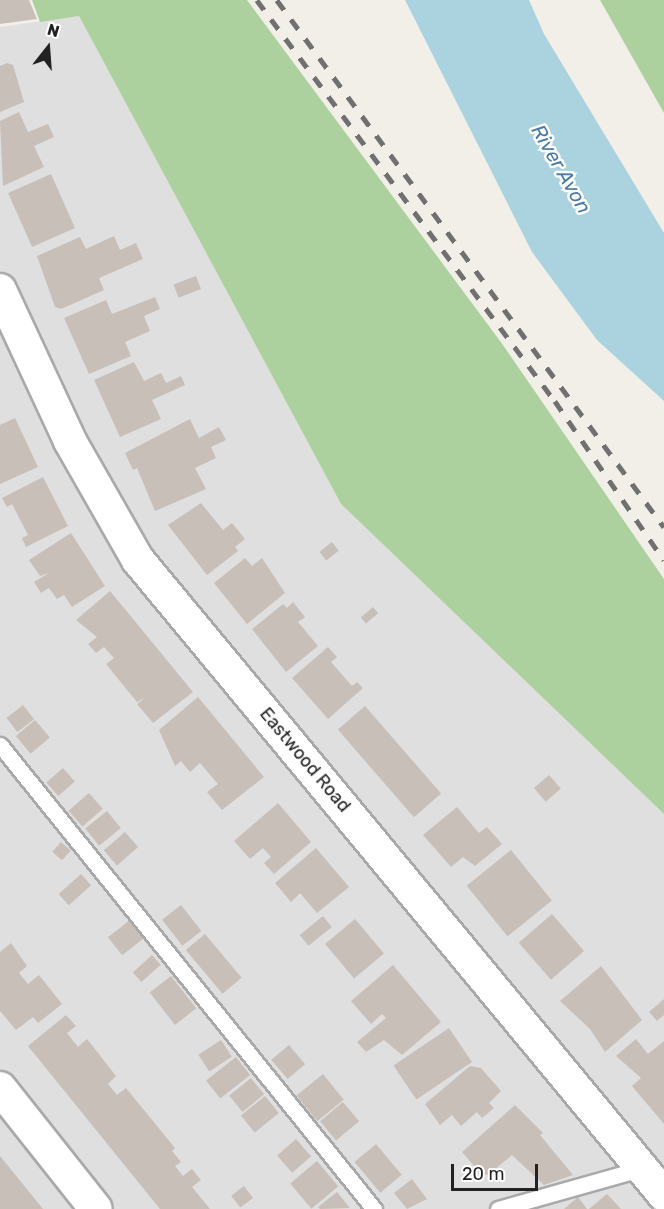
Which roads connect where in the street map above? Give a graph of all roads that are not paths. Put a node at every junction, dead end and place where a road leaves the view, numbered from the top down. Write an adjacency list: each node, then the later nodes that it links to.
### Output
1 (0, 290): 4 (street, Eastwood Road)
2 (0, 745): 7 (lane)
3 (0, 1088): 6 (street)
4 (644, 1168): 5 (street, Eastwood Road); 8 (lane)
5 (664, 1195)
6 (96, 1209)
7 (374, 1209)
8 (498, 1209)

